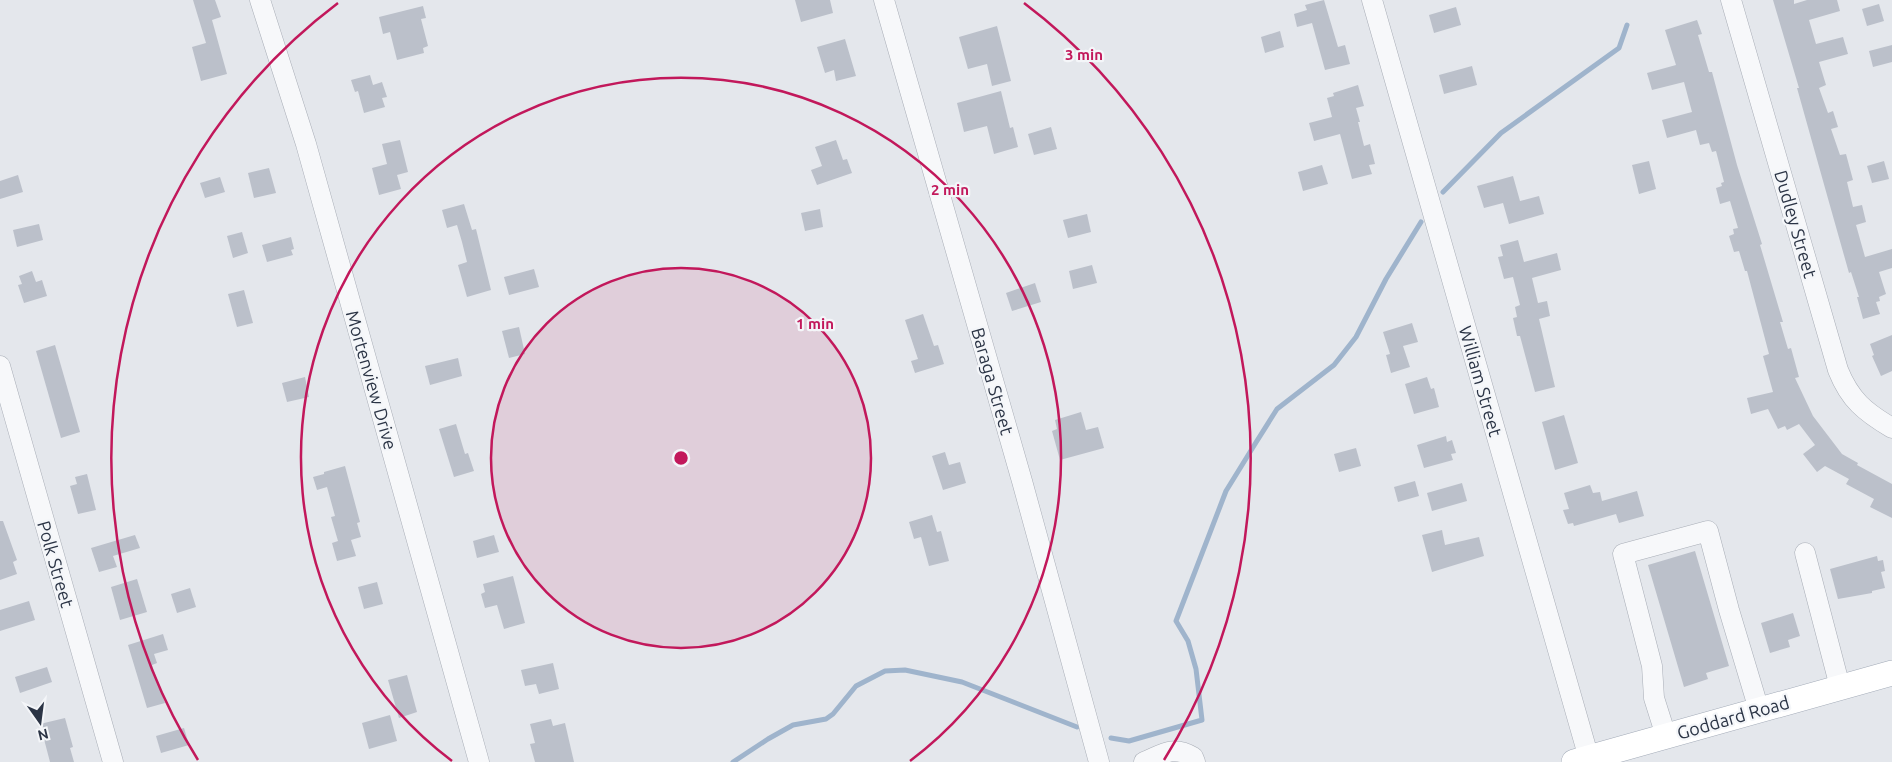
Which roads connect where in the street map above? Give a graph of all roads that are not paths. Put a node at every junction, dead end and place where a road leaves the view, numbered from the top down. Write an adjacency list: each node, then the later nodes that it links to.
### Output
1 (260, 0): 14 (street, Mortenview Drive)
2 (884, 0): 15 (street, Baraga Street)
3 (1372, 0): 12 (street, William Street)
4 (1732, 0): 6 (street, Dudley Street)
5 (0, 366): 13 (street, Polk Street)
6 (1892, 428)
7 (1805, 553): 9 (street)
8 (1892, 673): 9 (main road, Goddard Road)
9 (1840, 687): 10 (main road, Goddard Road)
10 (1758, 710): 11 (main road, Goddard Road); 11 (street)
11 (1666, 736): 12 (main road, Goddard Road)
12 (1585, 761)
13 (113, 762)
14 (479, 762)
15 (1099, 762)
16 (1144, 762): 17 (street)
17 (1195, 762)

